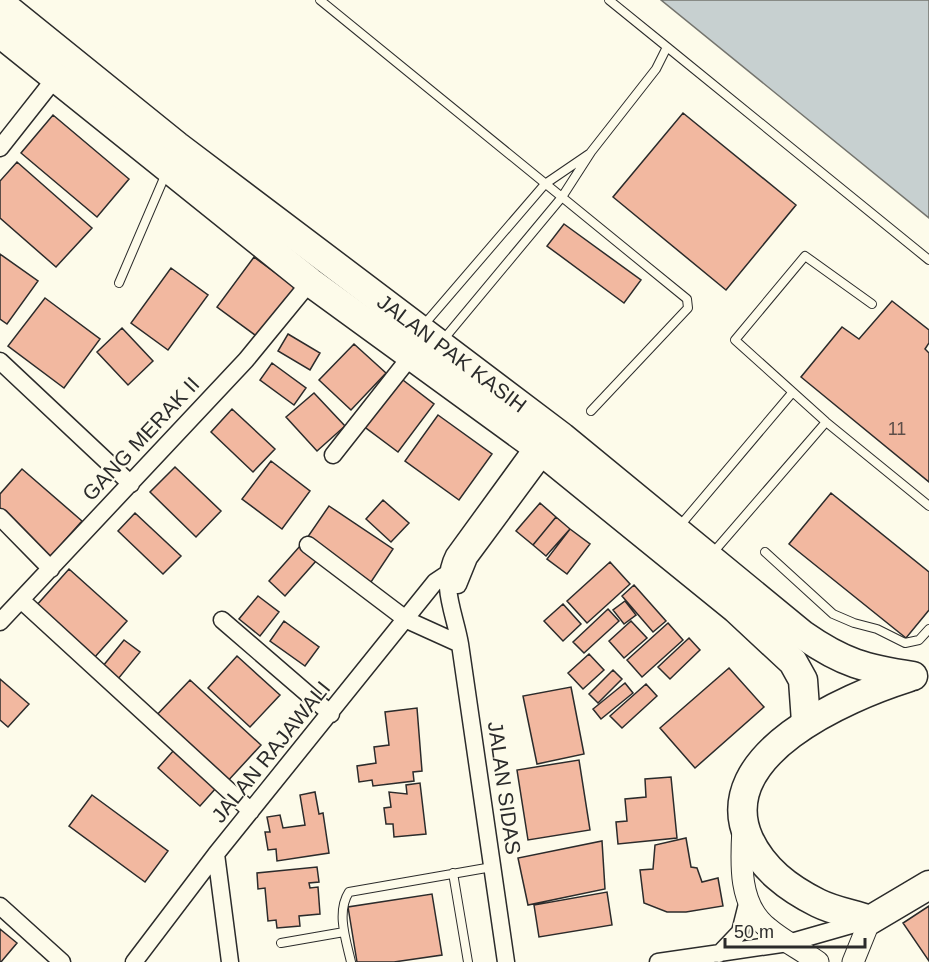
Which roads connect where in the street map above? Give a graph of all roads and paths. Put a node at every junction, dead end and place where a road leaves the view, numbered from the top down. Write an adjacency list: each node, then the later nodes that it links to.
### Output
1 (320, 0): 10 (lane)
2 (609, 0): 5 (lane)
3 (0, 3): 16 (highway, JALAN PAK KASIH)
4 (0, 33): 6 (highway, JALAN PAK KASIH)
5 (667, 47): 8 (lane); 12 (lane)
6 (57, 77): 7 (street); 9 (highway, JALAN PAK KASIH)
7 (0, 148)
8 (591, 152): 10 (lane); 11 (lane)
9 (168, 168): 13 (highway, JALAN PAK KASIH); 14 (lane)
10 (545, 184): 11 (lane); 16 (lane)
11 (562, 197): 16 (lane); 19 (lane)
12 (929, 260)
13 (310, 282): 16 (highway, JALAN PAK KASIH); 23 (street, GANG MERAK II)
14 (119, 284)
15 (872, 304): 18 (lane)
16 (423, 344): 21 (highway, JALAN PAK KASIH); 22 (street); 26 (highway, JALAN PAK KASIH)
17 (0, 360): 23 (street)
18 (792, 393): 20 (lane); 26 (lane)
19 (591, 411)
20 (826, 422): 24 (lane); 29 (lane)
21 (540, 450): 31 (street, JALAN RAJAWALI); 40 (highway, JALAN PAK KASIH)
22 (333, 455)
23 (131, 484): 30 (street, GANG MERAK II)
24 (929, 506)
25 (0, 517): 30 (street)
26 (676, 531): 29 (highway, JALAN PAK KASIH)
27 (308, 545): 34 (street)
28 (765, 552): 36 (lane)
29 (709, 557): 38 (highway, JALAN PAK KASIH)
30 (51, 569): 32 (street, GANG MERAK II)
31 (454, 574): 34 (street, JALAN RAJAWALI); 37 (street, JALAN SIDAS)
32 (21, 600): 35 (street, GANG MERAK II); 41 (street)
33 (222, 620): 39 (street)
34 (407, 620): 37 (street); 39 (street, JALAN RAJAWALI)
35 (0, 622)
36 (929, 629)
37 (460, 644): 44 (street, JALAN SIDAS)
38 (921, 674): 40 (highway)
39 (331, 714): 41 (street, JALAN RAJAWALI)
40 (806, 722): 42 (highway)
41 (251, 811): 43 (street, JALAN RAJAWALI)
42 (744, 826): 47 (street); 49 (highway)
43 (216, 854): 56 (street, JALAN RAJAWALI); 57 (street)
44 (492, 867): 45 (lane); 60 (street, JALAN SIDAS)
45 (453, 873): 50 (lane); 59 (lane)
46 (929, 885): 49 (highway)
47 (748, 900): 52 (street); 53 (street)
48 (0, 906): 55 (street)
49 (870, 920): 52 (street); 63 (street)
50 (344, 932): 51 (lane); 58 (lane)
51 (281, 943)
52 (788, 943): 53 (street); 62 (street)
53 (719, 954): 54 (street)
54 (691, 960): 61 (street)
55 (62, 962)
56 (134, 962)
57 (231, 962)
58 (351, 962)
59 (468, 962)
60 (506, 962)
61 (658, 962)
62 (818, 962)
63 (853, 962)

